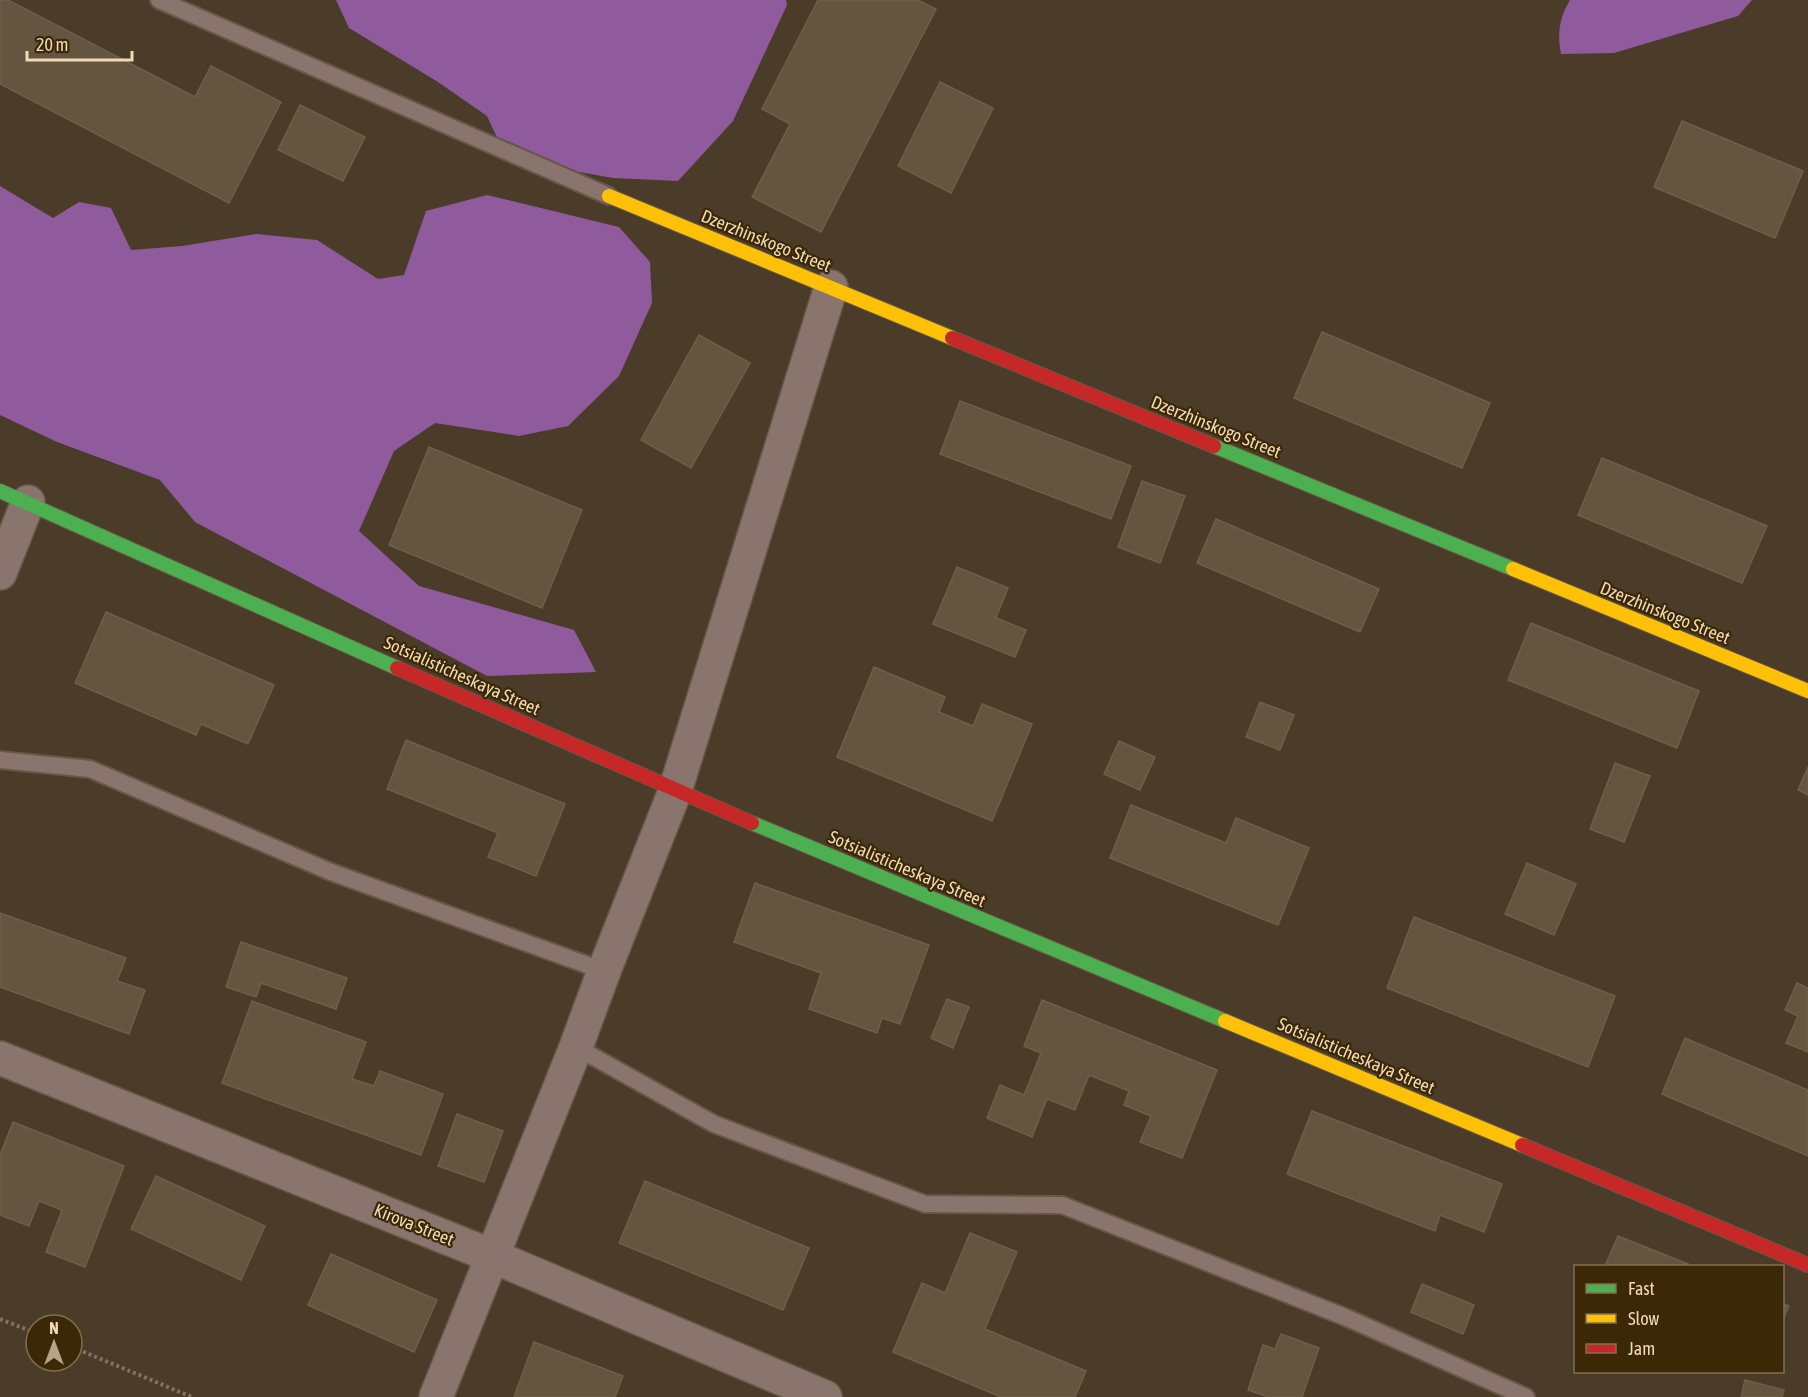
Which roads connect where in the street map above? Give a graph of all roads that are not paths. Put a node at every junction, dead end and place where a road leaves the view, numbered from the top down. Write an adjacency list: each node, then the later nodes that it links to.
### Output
1 (159, 0): 2 (lane)
2 (609, 196): 3 (street, Dzerzhinskogo Street)
3 (831, 287): 6 (street, Dzerzhinskogo Street); 8 (street)
4 (14, 496): 5 (street); 8 (street, Sotsialisticheskaya Street)
5 (0, 573)
6 (1808, 691)
7 (0, 760): 9 (lane)
8 (675, 791): 9 (street); 13 (street, Sotsialisticheskaya Street)
9 (604, 970): 10 (street)
10 (576, 1047): 12 (street); 16 (lane)
11 (0, 1058): 12 (street, Kirova Street)
12 (492, 1256): 14 (street); 15 (street, Kirova Street)
13 (1808, 1264)
14 (436, 1397)
15 (825, 1397)
16 (1526, 1397)

